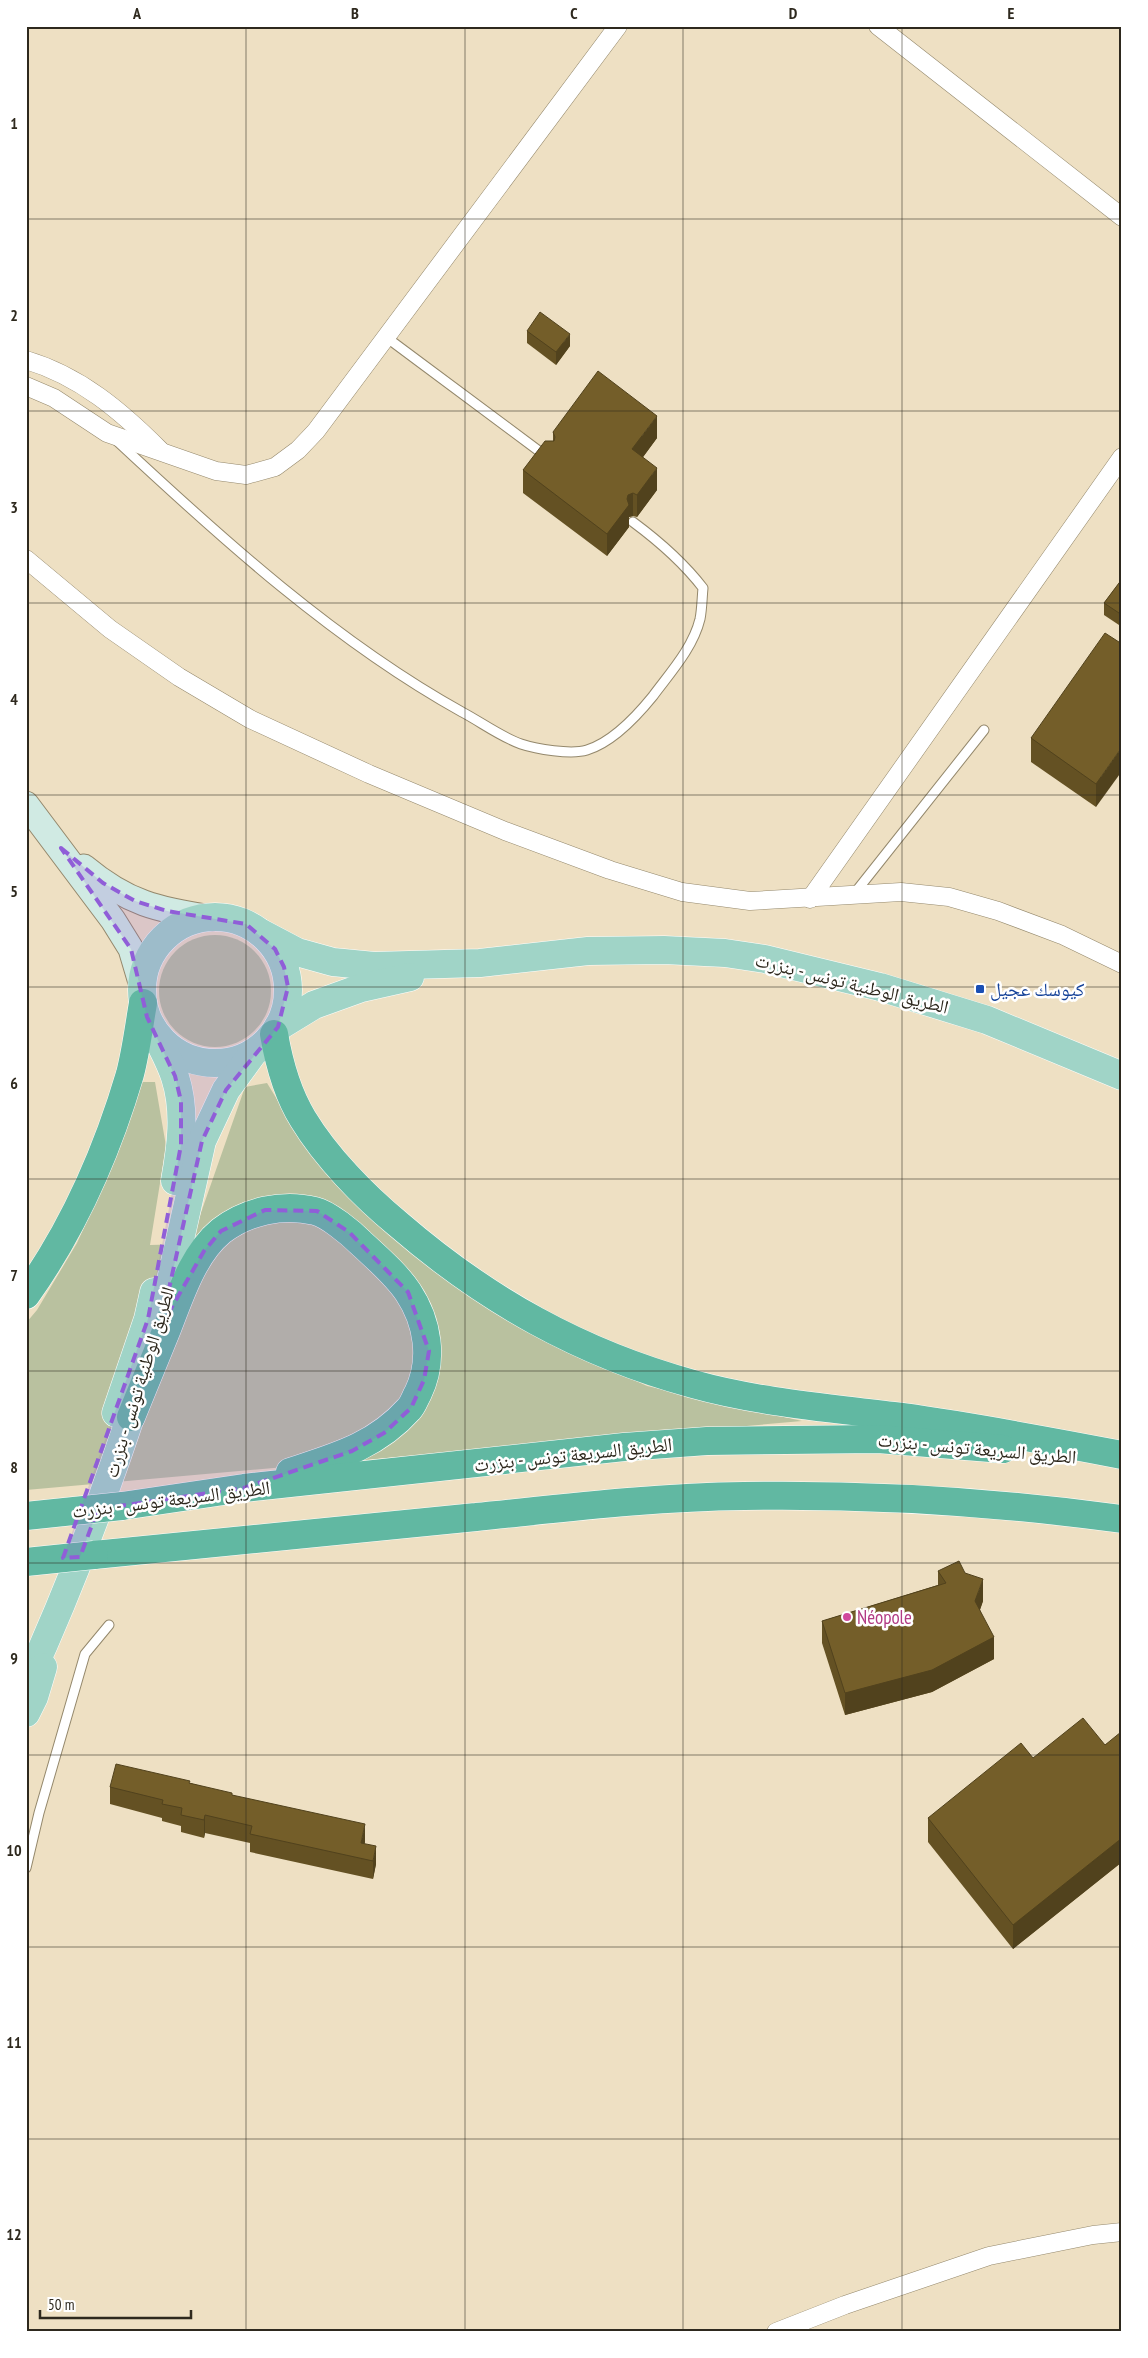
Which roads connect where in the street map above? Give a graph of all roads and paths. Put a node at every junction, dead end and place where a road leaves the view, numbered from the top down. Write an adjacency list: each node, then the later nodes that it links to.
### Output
1 (618, 26): 4 (street)
2 (878, 26): 3 (street)
3 (1122, 217)
4 (386, 337): 8 (street); 10 (lane)
5 (26, 360): 8 (street)
6 (26, 386): 7 (street)
7 (107, 432): 8 (street); 11 (lane)
8 (162, 452)
9 (1122, 457): 17 (street)
10 (549, 459)
11 (633, 522)
12 (26, 558): 17 (street)
13 (984, 730): 16 (lane)
14 (26, 804): 15 (main road)
15 (61, 848): 18 (main road); 22 (main road)
16 (854, 894): 17 (street); 21 (street)
17 (810, 898)
18 (212, 918): 19 (main road, الطريق الوطنية تونس - بنزرت); 22 (main road, الطريق الوطنية تونس - بنزرت)
19 (261, 933): 20 (main road, الطريق الوطنية تونس - بنزرت); 23 (main road, الطريق الوطنية تونس - بنزرت)
20 (480, 963): 23 (main road, الطريق الوطنية تونس - بنزرت); 26 (main road, الطريق الوطنية تونس - بنزرت)
21 (1122, 964)
22 (143, 994): 24 (main road, الطريق الوطنية تونس - بنزرت); 27 (highway)
23 (276, 1030): 25 (main road, الطريق الوطنية تونس - بنزرت); 29 (highway)
24 (154, 1031): 25 (main road, الطريق الوطنية تونس - بنزرت); 37 (main road, الطريق الوطنية تونس - بنزرت)
25 (253, 1052): 28 (main road, الطريق الوطنية تونس - بنزرت)
26 (1122, 1076)
27 (26, 1295)
28 (130, 1417): 31 (highway); 35 (main road, الطريق الوطنية تونس - بنزرت)
29 (1122, 1455)
30 (1122, 1460): 31 (highway, الطريق السريعة تونس - بنزرت)
31 (244, 1488): 32 (highway, الطريق السريعة تونس - بنزرت, bridge)
32 (26, 1516)
33 (1122, 1519): 34 (highway, bridge)
34 (26, 1562)
35 (59, 1612): 38 (main road, الطريق الوطنية تونس - بنزرت); 39 (main road)
36 (109, 1625): 40 (lane)
37 (26, 1648)
38 (26, 1684)
39 (26, 1712)
40 (26, 1868)
41 (1122, 2232): 42 (street)
42 (776, 2332)

